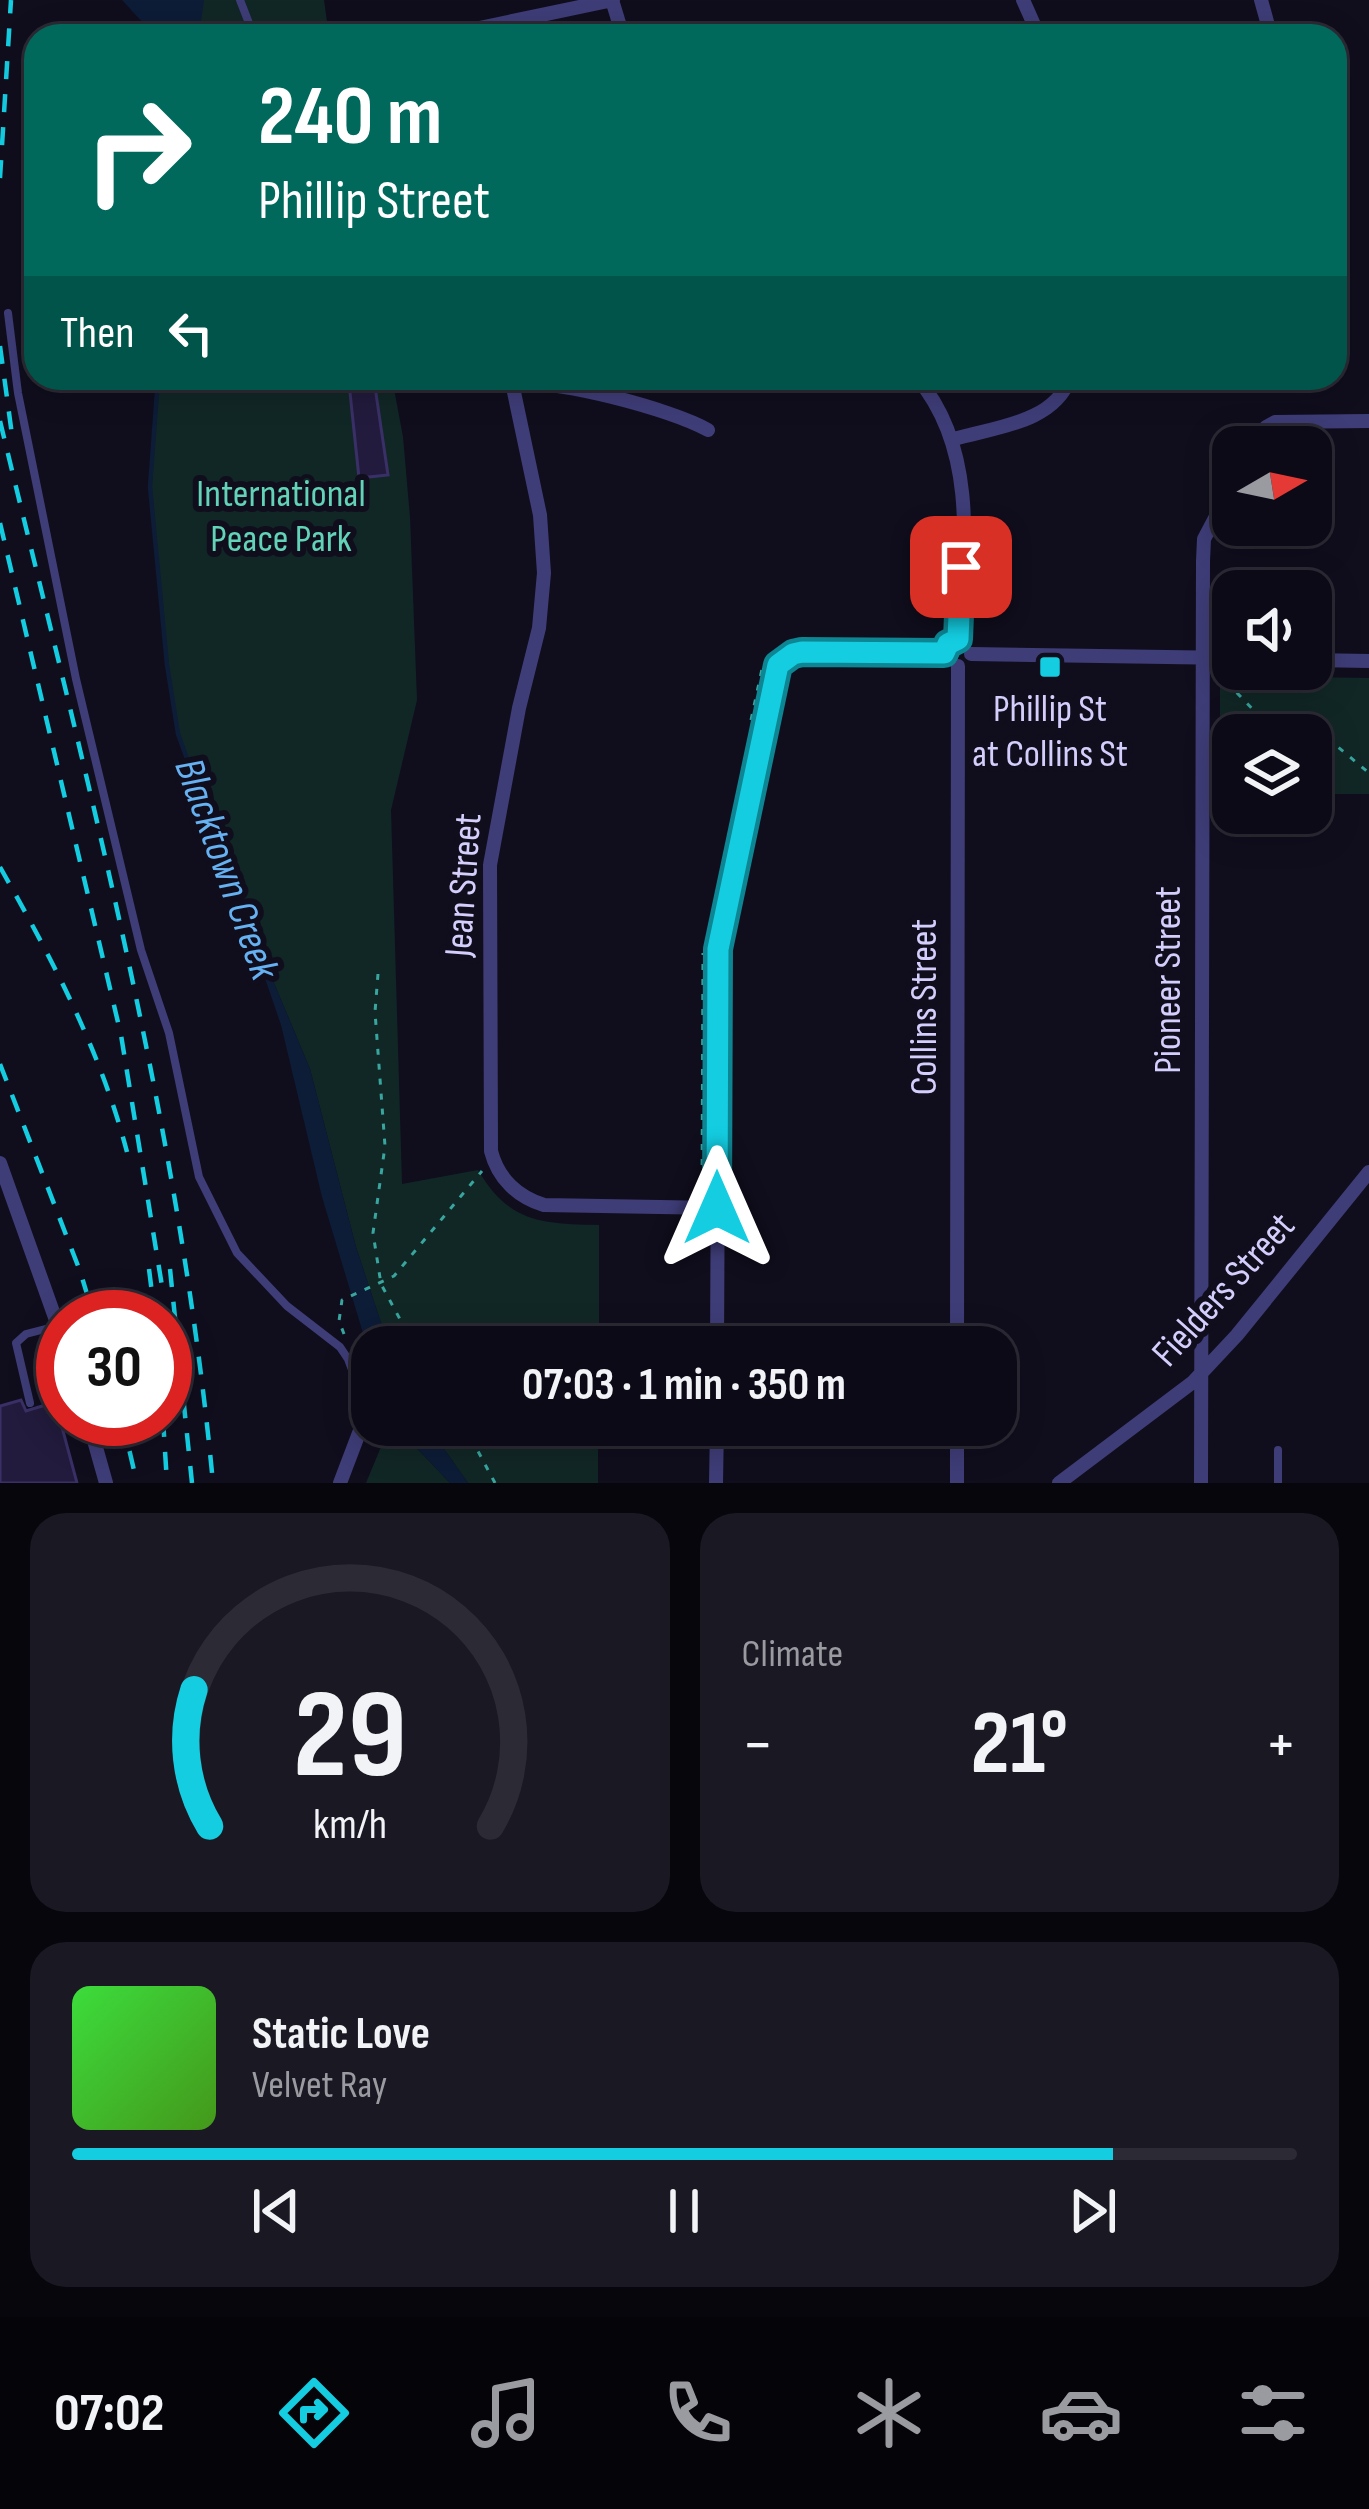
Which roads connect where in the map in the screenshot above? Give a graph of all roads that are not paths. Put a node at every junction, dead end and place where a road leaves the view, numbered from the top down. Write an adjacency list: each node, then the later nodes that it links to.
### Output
1 (612, 0): 2 (street)
2 (498, 24)
3 (8, 313): 28 (lane)
4 (513, 390): 23 (street, Jean Street)
5 (573, 390): 10 (street)
6 (924, 390): 11 (street)
7 (1065, 390): 11 (street)
8 (1369, 421): 9 (street)
9 (1268, 426)
10 (708, 430)
11 (954, 439): 13 (street)
12 (1212, 523): 16 (street, Pioneer Street)
13 (958, 639): 14 (street); 15 (street)
14 (944, 653): 20 (street); 23 (street)
15 (971, 654): 16 (street); 20 (street)
16 (1202, 657): 17 (street); 29 (street, Pioneer Street)
17 (1212, 657)
18 (1332, 660): 19 (street)
19 (1369, 661)
20 (958, 666): 26 (street, Collins Street)
21 (1, 1168): 24 (street)
22 (1369, 1172): 29 (street, Fielders Street)
23 (717, 1208): 25 (street)
24 (45, 1290)
25 (717, 1326)
26 (957, 1326)
27 (36, 1334): 30 (lane)
28 (351, 1367)
29 (1201, 1373): 40 (street, Fielders Street); 41 (street, Pioneer Street)
30 (30, 1402)
31 (96, 1446): 36 (street)
32 (354, 1446): 37 (street)
33 (716, 1446): 38 (street)
34 (957, 1446): 39 (street)
35 (1278, 1450): 42 (lane)
36 (106, 1483)
37 (340, 1483)
38 (716, 1483)
39 (957, 1483)
40 (1059, 1483)
41 (1201, 1483)
42 (1278, 1483)

